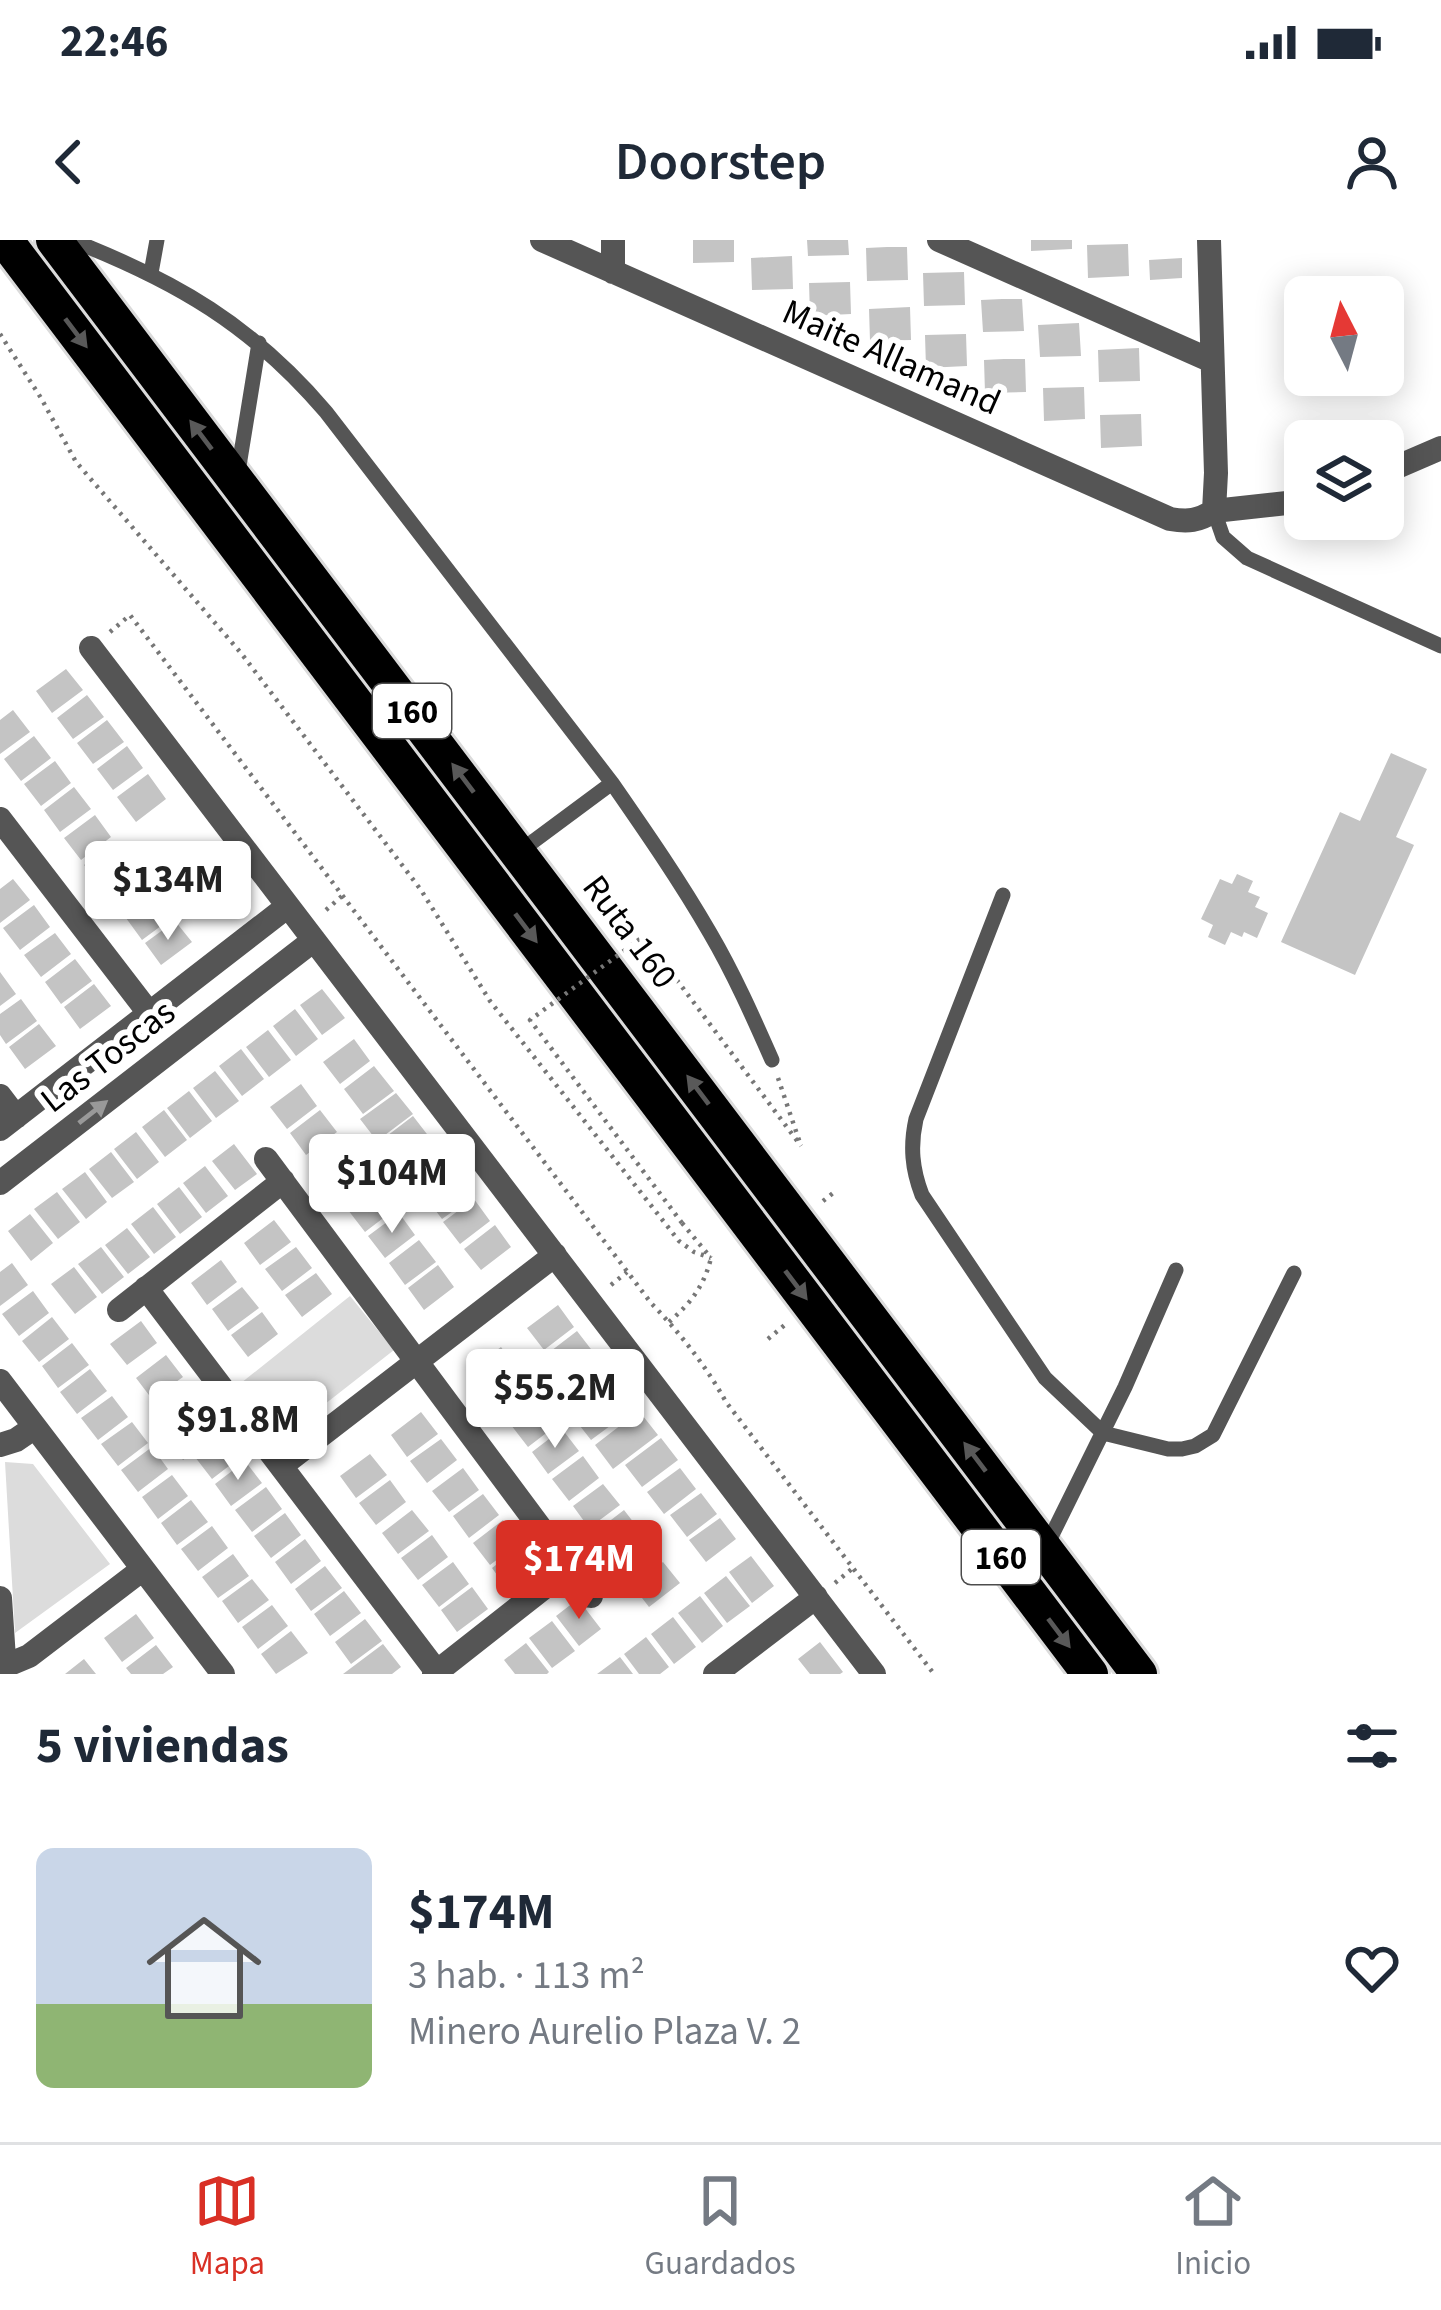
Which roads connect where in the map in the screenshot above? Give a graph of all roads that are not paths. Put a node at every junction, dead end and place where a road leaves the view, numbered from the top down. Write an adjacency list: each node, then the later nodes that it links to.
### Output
1 (5, 240): 54 (highway, 160, one-way to 54)
2 (54, 240): 15 (highway, Ruta 160 / 160, one-way to 2)
3 (71, 240): 10 (lane)
4 (157, 240): 10 (lane)
5 (542, 240): 9 (street, Maite Allamand)
6 (613, 240): 9 (street)
7 (940, 240): 12 (street)
8 (1209, 240): 12 (street)
9 (613, 272): 17 (street, Maite Allamand)
10 (151, 273): 11 (lane)
11 (260, 343): 15 (lane); 20 (lane)
12 (1212, 361): 17 (street)
13 (1441, 448): 14 (street)
14 (1404, 464)
15 (237, 481): 22 (highway, Ruta 160 / 160, one-way to 15)
16 (1284, 503): 17 (street, Maite Allamand)
17 (1214, 511): 18 (lane)
18 (1441, 646)
19 (91, 648): 24 (street)
20 (612, 783): 22 (lane); 27 (lane)
21 (0, 819): 26 (street)
22 (519, 852): 43 (highway, Ruta 160 / 160, one-way to 22)
23 (1003, 895): 40 (lane)
24 (288, 906): 25 (street); 26 (street, Las Toscas)
25 (314, 940): 31 (street, Las Toscas, one-way to 25); 32 (street)
26 (149, 1013): 28 (street, Las Toscas)
27 (772, 1060)
28 (5, 1114)
29 (266, 1159): 30 (street)
30 (283, 1180): 35 (street); 37 (street)
31 (0, 1183)
32 (555, 1255): 37 (street); 47 (street)
33 (1176, 1270): 40 (lane)
34 (1294, 1273): 40 (lane)
35 (146, 1288): 36 (street); 42 (street)
36 (119, 1310)
37 (417, 1361): 42 (street); 44 (street)
38 (0, 1381): 39 (street)
39 (35, 1427): 41 (street); 45 (street)
40 (1103, 1433): 43 (lane)
41 (0, 1445)
42 (281, 1466): 50 (street)
43 (1045, 1550): 55 (highway, Ruta 160 / 160)
44 (570, 1568): 46 (street); 50 (street)
45 (143, 1569): 49 (street); 51 (street)
46 (591, 1596)
47 (816, 1597): 52 (street); 53 (street)
48 (0, 1598): 49 (street)
49 (3, 1670)
50 (436, 1673)
51 (223, 1674)
52 (715, 1674)
53 (874, 1674)
54 (1090, 1674)
55 (1139, 1674)

